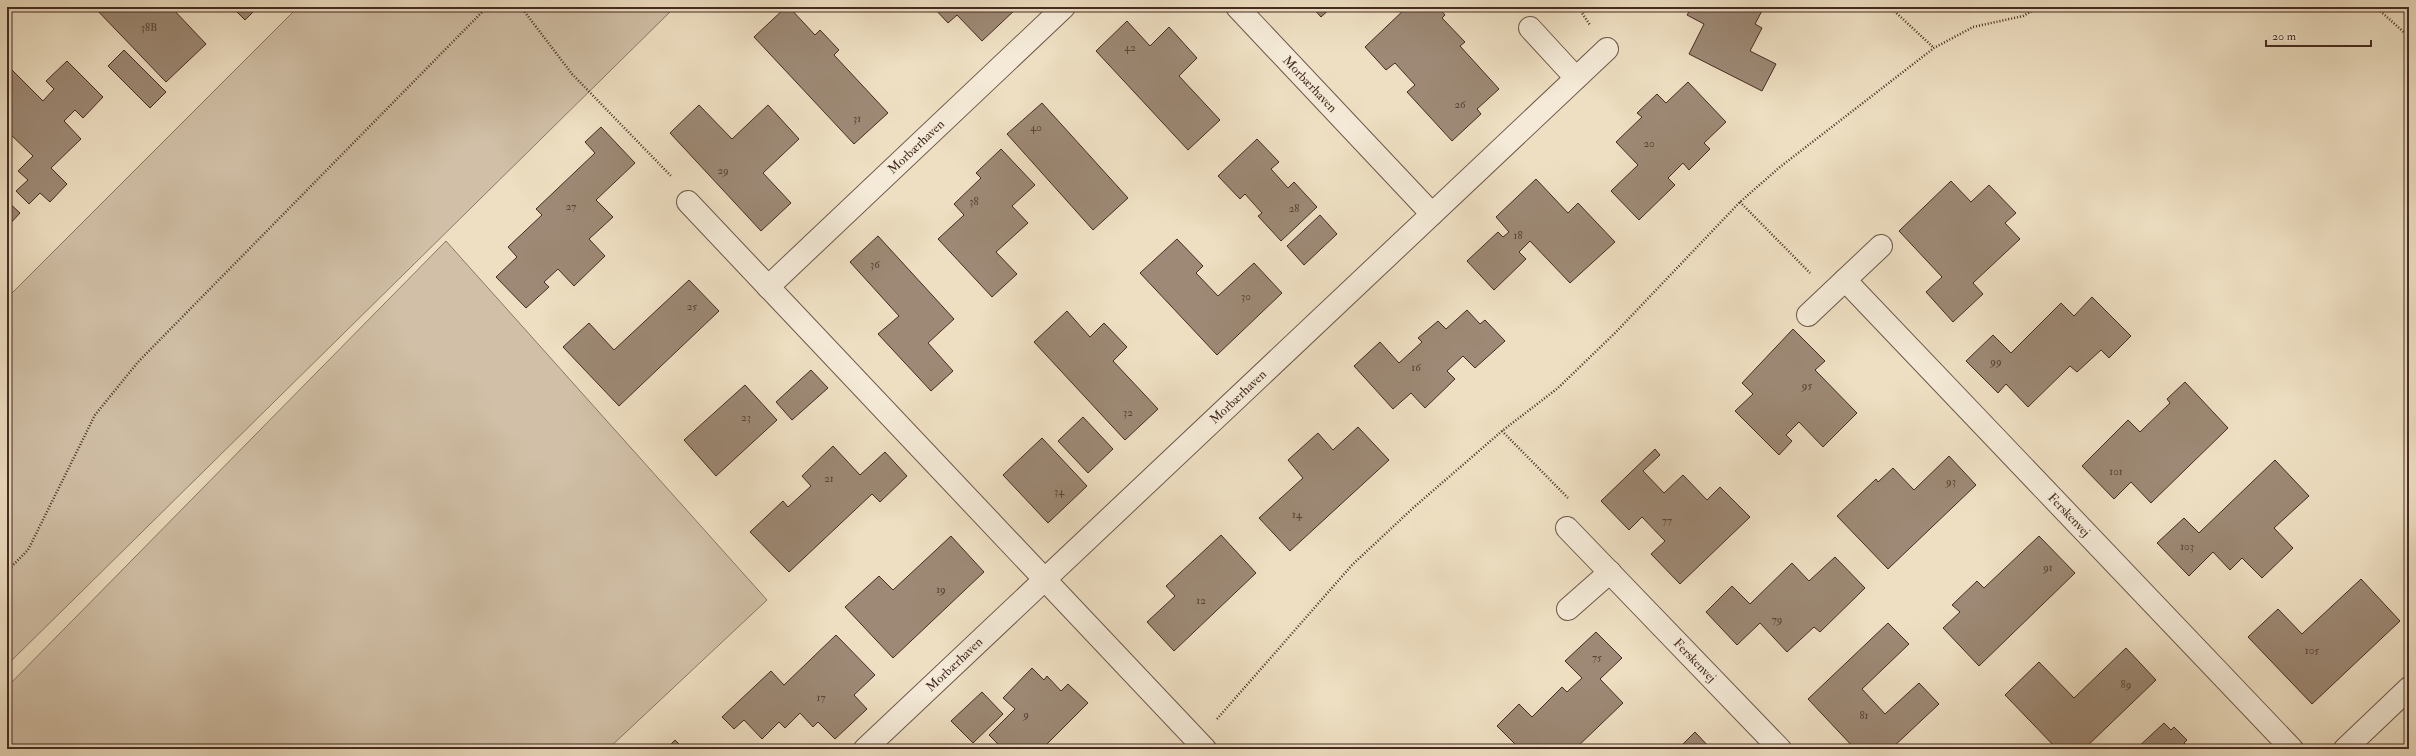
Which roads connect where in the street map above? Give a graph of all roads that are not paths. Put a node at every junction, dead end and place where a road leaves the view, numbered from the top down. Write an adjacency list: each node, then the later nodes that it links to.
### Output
1 (1064, 7): 10 (street, Morbærhaven)
2 (1237, 7): 7 (street, Morbærhaven)
3 (1530, 28): 5 (street)
4 (1607, 49): 5 (street, Morbærhaven)
5 (1576, 78): 7 (street, Morbærhaven)
6 (688, 202): 10 (street)
7 (1432, 214): 14 (street, Morbærhaven)
8 (1881, 246): 9 (street)
9 (1845, 280): 11 (street); 20 (street, Ferskenvej)
10 (768, 287): 14 (street)
11 (1808, 315)
12 (1568, 528): 13 (street, Ferskenvej)
13 (1610, 572): 15 (street); 19 (street, Ferskenvej)
14 (1045, 580): 17 (street); 18 (street, Morbærhaven)
15 (1568, 609)
16 (2409, 688): 21 (street)
17 (1201, 745)
18 (865, 749)
19 (1780, 749)
20 (2292, 749)
21 (2345, 749)

